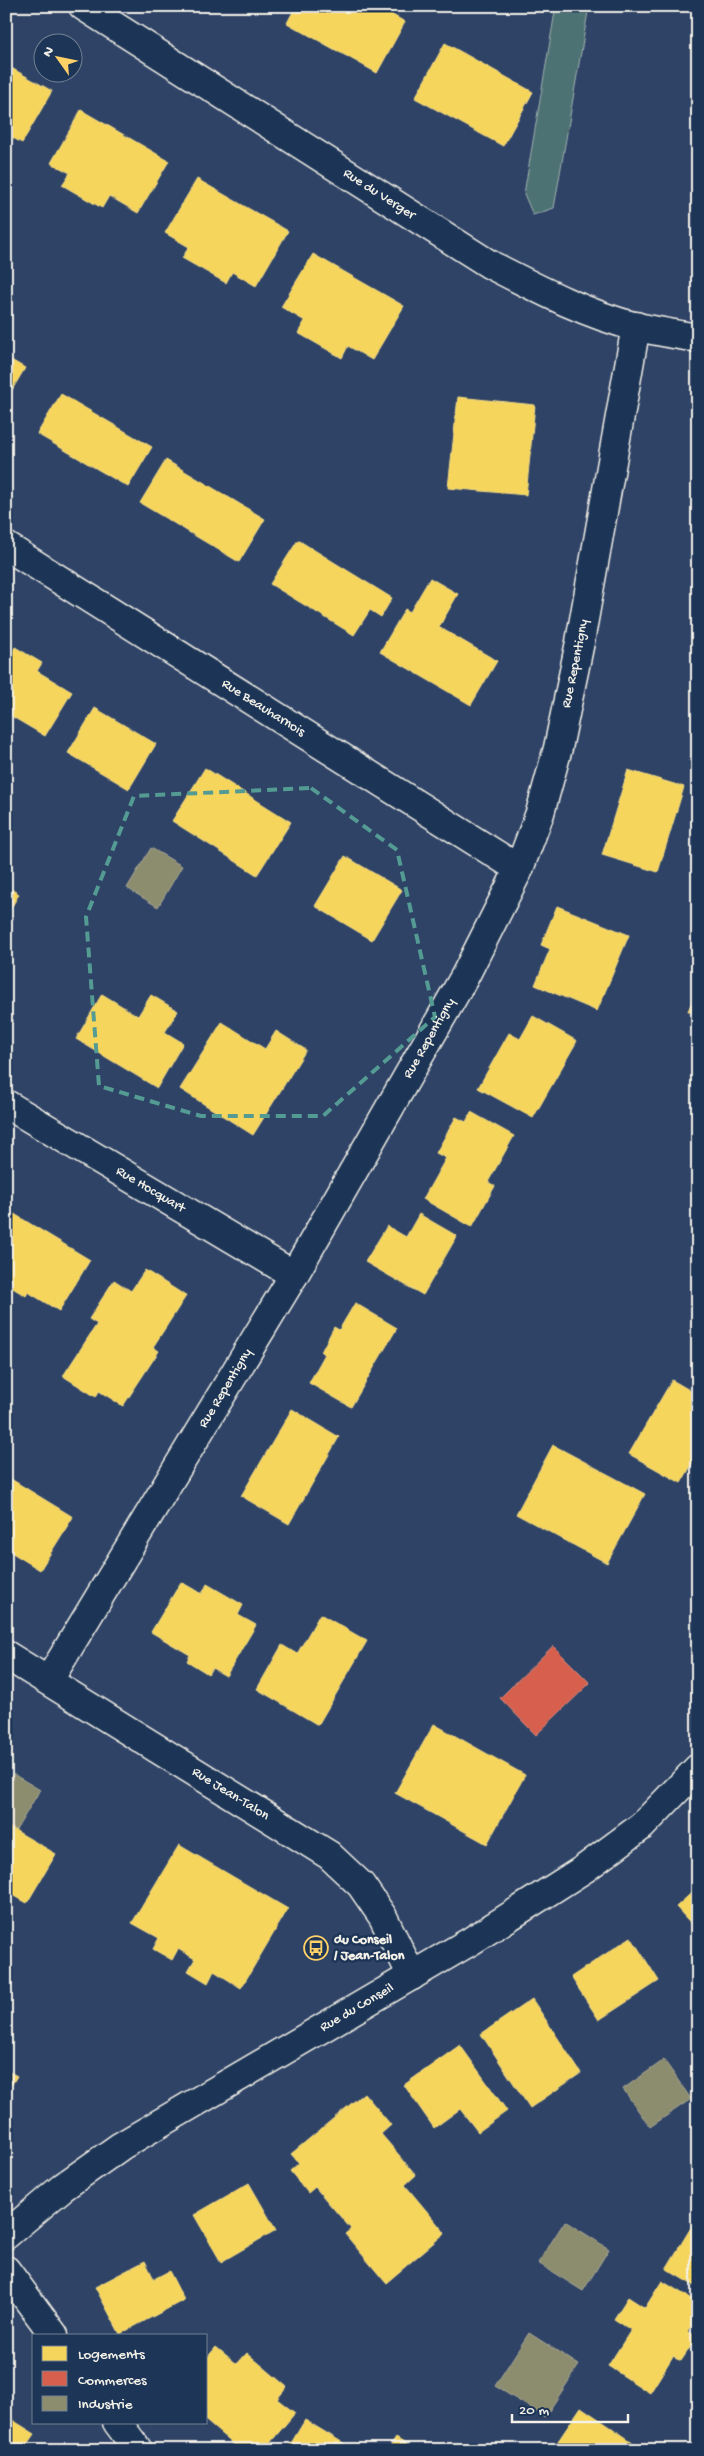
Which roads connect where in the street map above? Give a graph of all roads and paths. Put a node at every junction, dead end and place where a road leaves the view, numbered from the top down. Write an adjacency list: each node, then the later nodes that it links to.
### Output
1 (82, 6): 2 (street, Rue du Verger)
2 (636, 326): 3 (street, Rue du Verger); 5 (street, Rue Repentigny)
3 (698, 338)
4 (6, 546): 5 (street, Rue Beauharnois)
5 (520, 869): 7 (street, Rue Repentigny)
6 (6, 1104): 7 (street, Rue Hocquart)
7 (294, 1275): 9 (street, Rue Repentigny)
8 (6, 1655): 9 (street, Rue Jean-Talon)
9 (49, 1680): 11 (street, Rue Jean-Talon)
10 (698, 1768): 11 (street, Rue du Conseil)
11 (412, 1976): 12 (street, Rue du Conseil)
12 (6, 2235)
13 (6, 2270): 14 (street)
14 (53, 2334)
15 (118, 2424): 16 (street)
16 (138, 2450)

